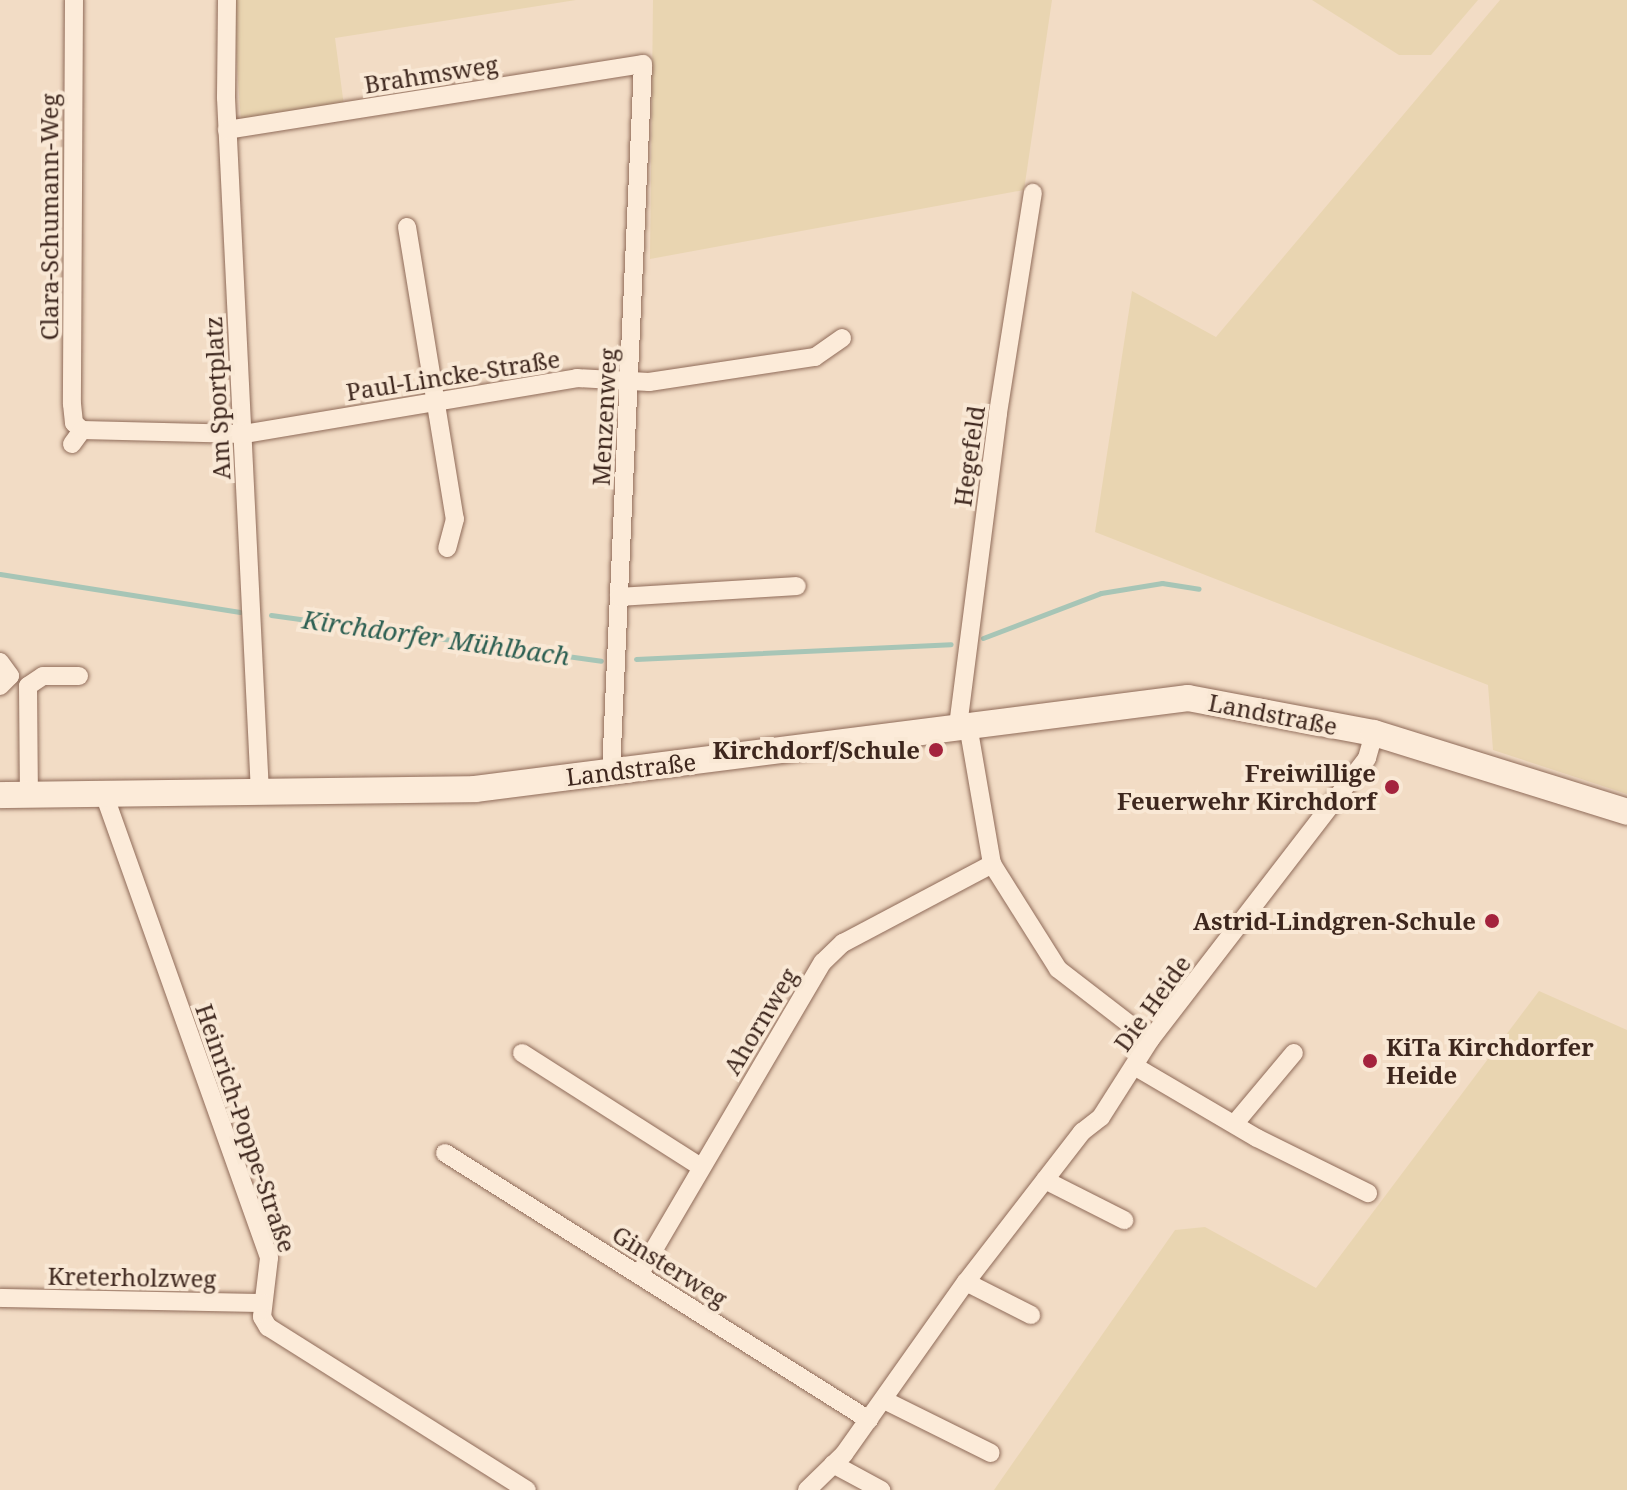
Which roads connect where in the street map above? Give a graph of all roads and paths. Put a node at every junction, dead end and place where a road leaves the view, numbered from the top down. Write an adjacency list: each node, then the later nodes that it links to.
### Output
1 (74, 0): 11 (street, Clara-Schumann-Weg)
2 (227, 0): 4 (street, Am Sportplatz)
3 (643, 64): 4 (street, Brahmsweg); 8 (street, Menzenweg)
4 (227, 130): 10 (street, Am Sportplatz)
5 (1033, 193): 19 (street, Hegefeld)
6 (407, 227): 9 (street)
7 (842, 338): 8 (street, Paul-Lincke-Straße)
8 (630, 379): 9 (street, Paul-Lincke-Straße); 14 (street, Menzenweg)
9 (438, 401): 10 (street, Paul-Lincke-Straße); 12 (street)
10 (244, 434): 11 (street, Paul-Lincke-Straße); 22 (street, Am Sportplatz)
11 (77, 437)
12 (447, 548)
13 (797, 586): 14 (street)
14 (619, 597): 21 (street, Menzenweg)
15 (0, 662): 17 (street)
16 (79, 676): 18 (street)
17 (5, 682): 18 (street)
18 (28, 686): 23 (street)
19 (963, 726): 20 (street, Landstraße); 21 (street, Landstraße); 27 (street, Hegefeld)
20 (1374, 733): 26 (street, Landstraße); 28 (street, Die Heide)
21 (611, 772): 22 (street, Landstraße)
22 (260, 793): 24 (street, Landstraße)
23 (29, 794): 24 (street, Landstraße); 25 (street, Landstraße)
24 (104, 794): 41 (street, Heinrich-Poppe-Straße)
25 (0, 795)
26 (1627, 812)
27 (992, 864): 28 (street); 34 (street, Ahornweg)
28 (1150, 1040): 31 (street, Die Heide)
29 (522, 1053): 34 (street)
30 (1294, 1053): 32 (street)
31 (1136, 1067): 32 (street); 35 (street, Die Heide)
32 (1236, 1122): 36 (street)
33 (445, 1153): 38 (street, Ginsterweg)
34 (701, 1167): 38 (street, Ahornweg)
35 (1045, 1180): 37 (street); 39 (street, Die Heide)
36 (1368, 1193)
37 (1124, 1220)
38 (639, 1275): 44 (street, Ginsterweg)
39 (966, 1282): 42 (street); 43 (street, Die Heide)
40 (0, 1298): 41 (street, Kreterholzweg)
41 (263, 1303): 47 (street)
42 (1031, 1315)
43 (884, 1400): 44 (street, Die Heide); 45 (street)
44 (869, 1420): 46 (street, Die Heide)
45 (991, 1453)
46 (833, 1464): 48 (street, Die Heide); 49 (street)
47 (527, 1490)
48 (807, 1490)
49 (881, 1490)

